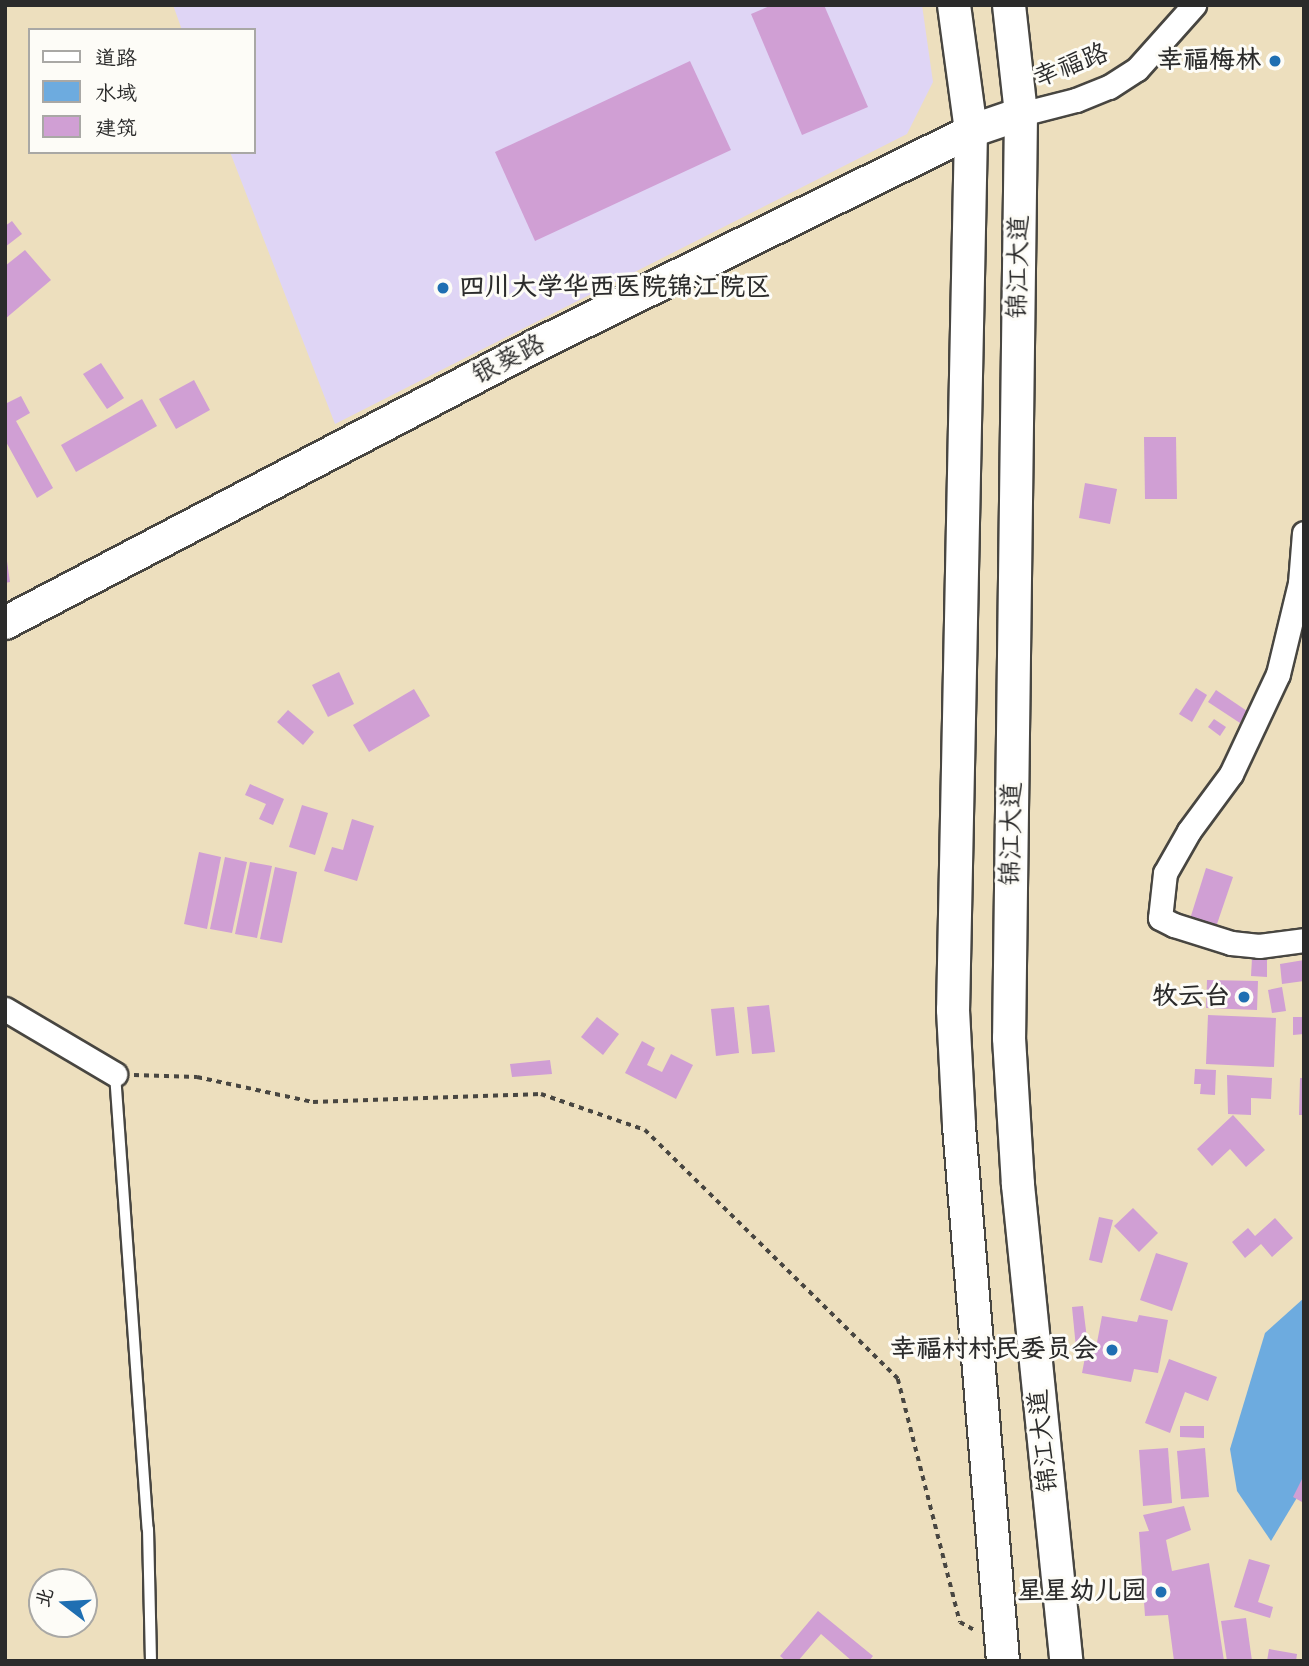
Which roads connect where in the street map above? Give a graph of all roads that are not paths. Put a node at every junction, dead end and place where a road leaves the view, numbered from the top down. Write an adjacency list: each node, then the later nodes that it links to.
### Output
1 (954, 5): 5 (main road, 锦江大道)
2 (1009, 5): 4 (main road, 锦江大道)
3 (1194, 5): 4 (street, 幸福路)
4 (1021, 114): 5 (main road, 银葵路); 13 (main road, 锦江大道)
5 (971, 131): 7 (main road, 银葵路); 11 (main road, 锦江大道)
6 (1304, 533): 8 (street)
7 (5, 623)
8 (1304, 940)
9 (5, 1009): 10 (street)
10 (115, 1074): 12 (lane)
11 (1002, 1654)
12 (151, 1661)
13 (1066, 1661)

